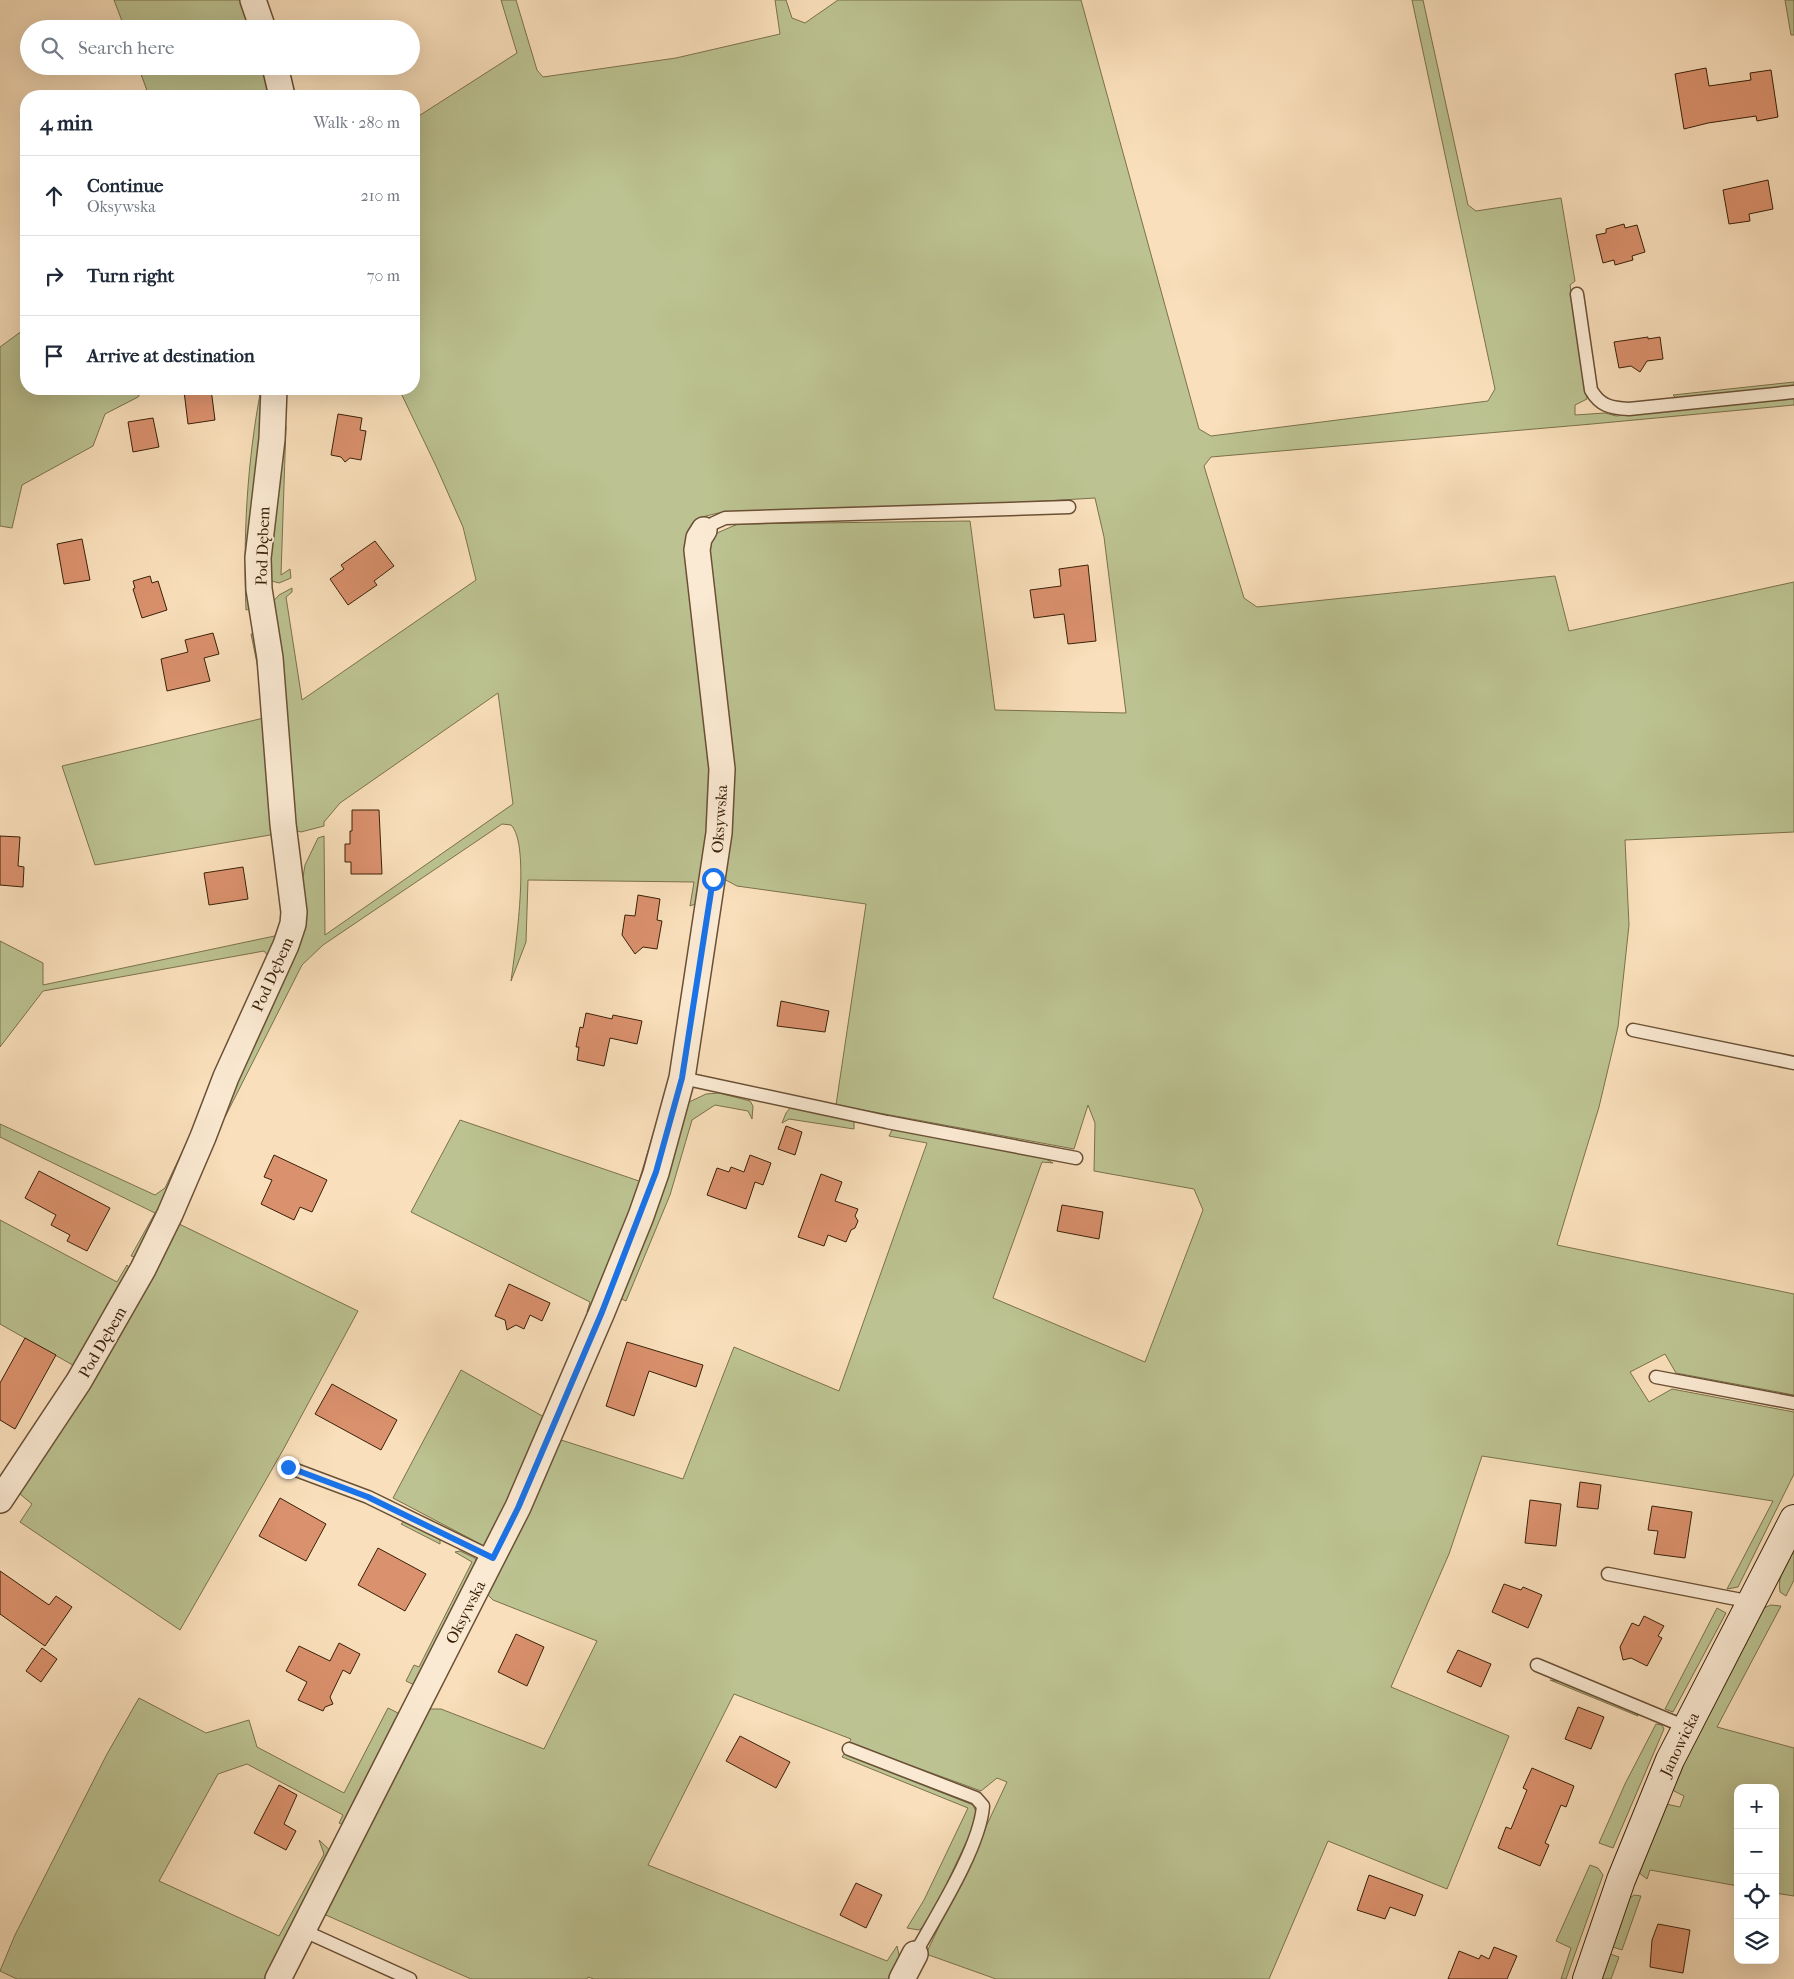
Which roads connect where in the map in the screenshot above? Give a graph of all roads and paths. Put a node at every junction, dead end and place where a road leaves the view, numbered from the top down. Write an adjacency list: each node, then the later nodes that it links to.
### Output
1 (254, 0): 2 (street)
2 (260, 20)
3 (277, 75): 4 (street)
4 (281, 90)
5 (1577, 294): 6 (lane)
6 (1794, 392)
7 (274, 395): 17 (street, Pod Dębem)
8 (1069, 507): 9 (lane)
9 (704, 530): 12 (street, Oksywska)
10 (1633, 1030): 11 (lane)
11 (1794, 1064)
12 (682, 1078): 13 (lane); 19 (street, Oksywska)
13 (1076, 1158)
14 (1656, 1377): 15 (lane)
15 (1794, 1403)
16 (288, 1467): 19 (lane)
17 (0, 1500)
18 (1794, 1519): 21 (street, Janowicka)
19 (493, 1558): 25 (street, Oksywska)
20 (1608, 1574): 21 (lane)
21 (1752, 1602): 23 (street, Janowicka)
22 (1537, 1665): 23 (lane)
23 (1686, 1726): 30 (street, Janowicka)
24 (849, 1749): 26 (lane)
25 (302, 1930): 27 (street, Oksywska); 28 (lane)
26 (915, 1954): 29 (street)
27 (278, 1979)
28 (410, 1979)
29 (902, 1979)
30 (1586, 1979)

